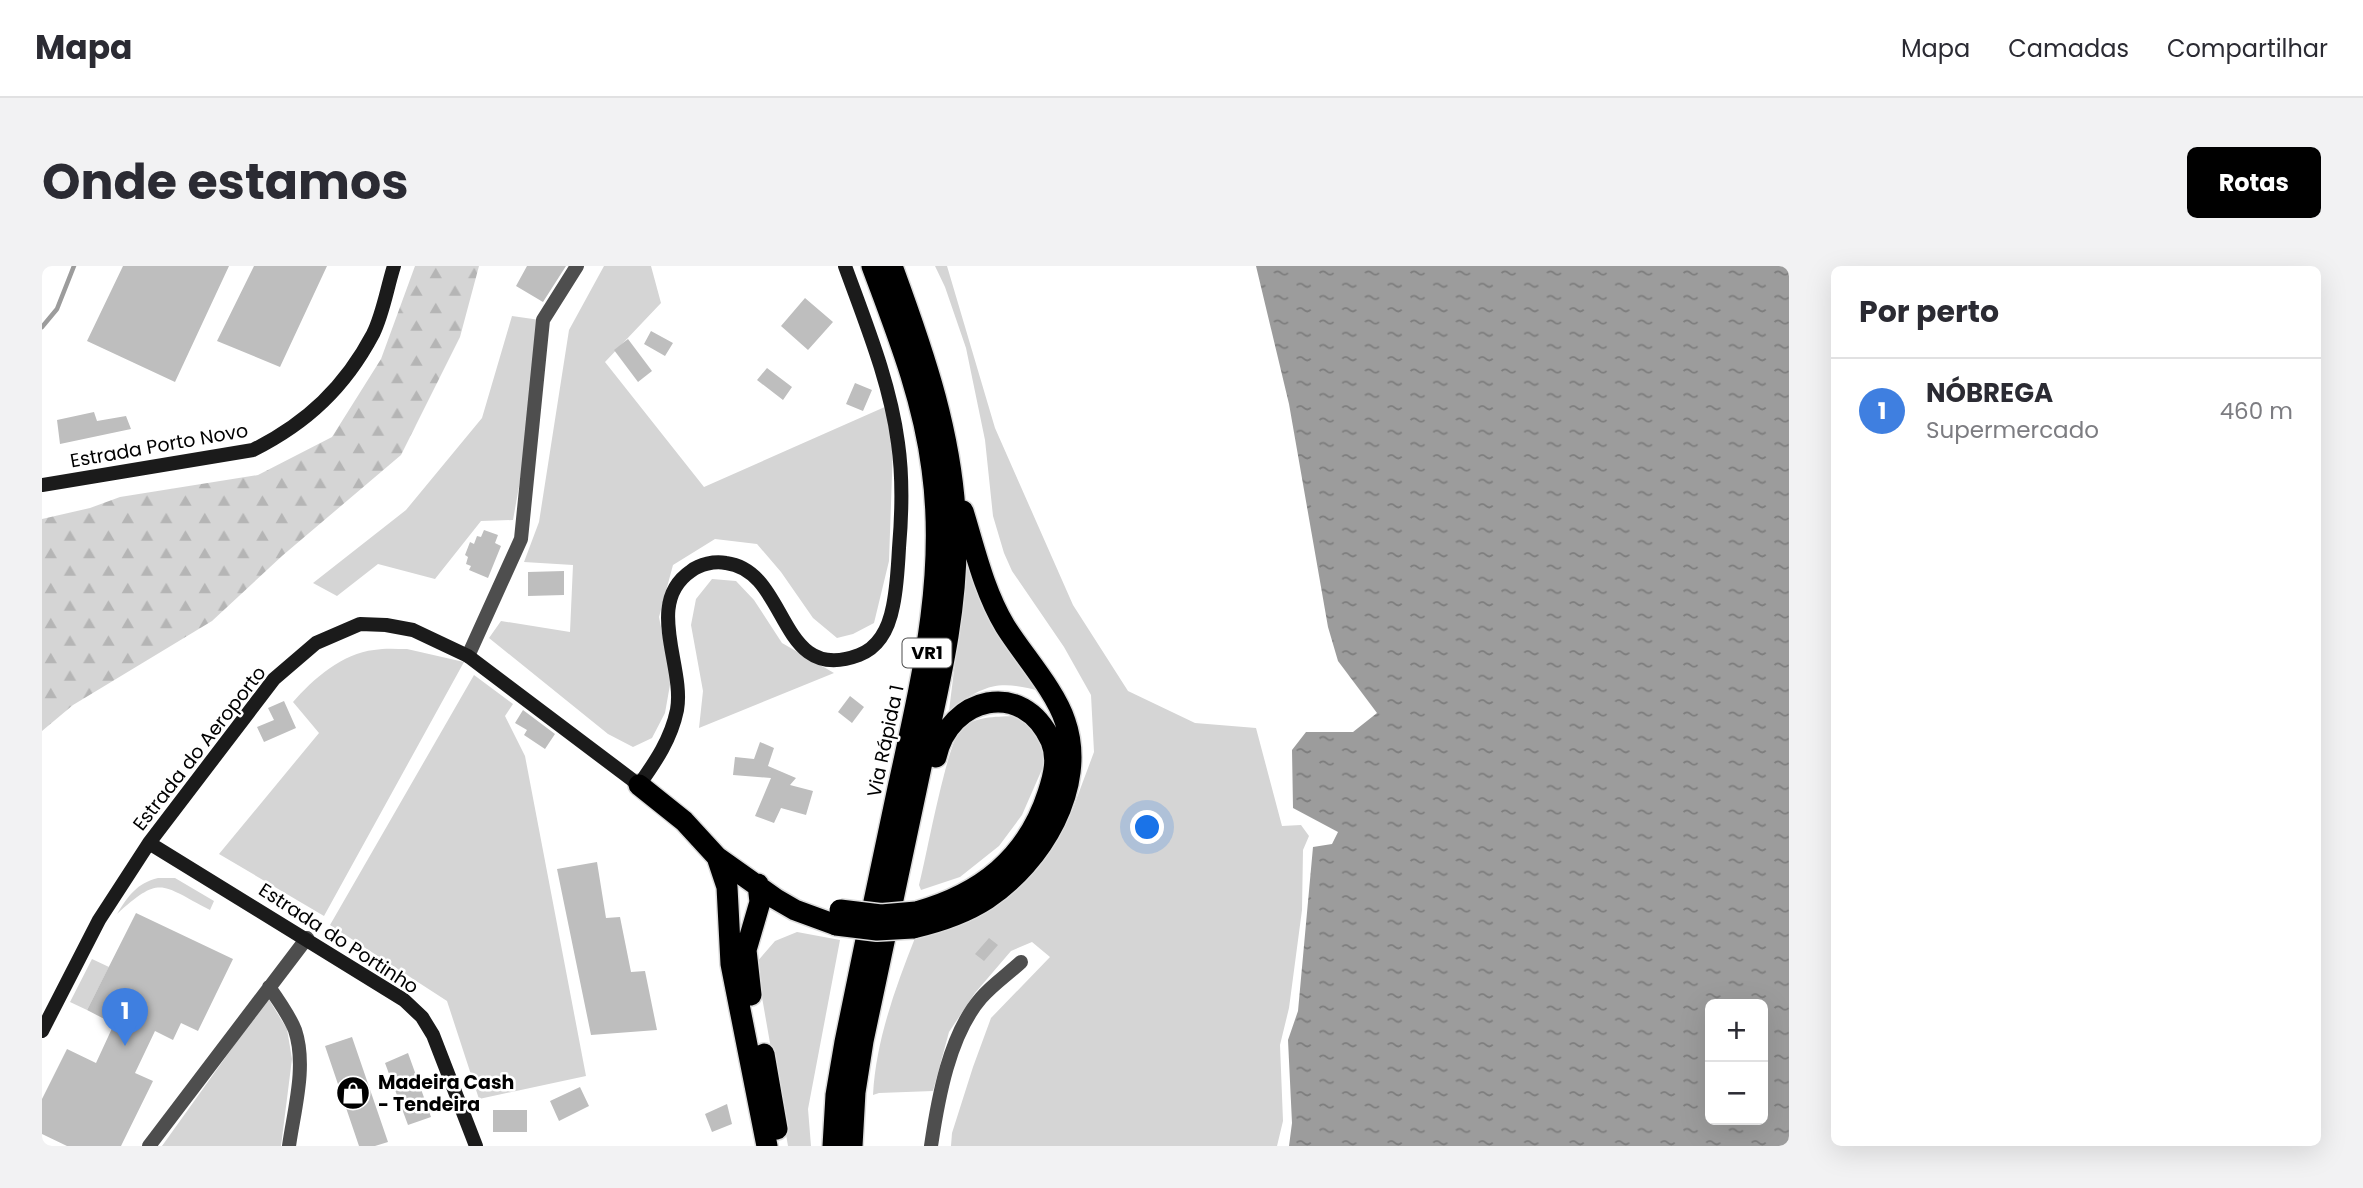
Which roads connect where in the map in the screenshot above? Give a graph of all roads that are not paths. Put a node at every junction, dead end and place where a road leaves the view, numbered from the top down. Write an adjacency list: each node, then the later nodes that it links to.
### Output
1 (394, 266): 7 (main road, Estrada Porto Novo)
2 (577, 266): 8 (street)
3 (845, 266): 9 (main road)
4 (872, 266): 29 (highway, Via Rápida 1 / VR1)
5 (892, 266): 6 (highway, VR1)
6 (950, 467): 14 (highway, VR1); 17 (highway)
7 (42, 485)
8 (468, 656): 9 (main road, Estrada do Aeroporto); 11 (main road, Estrada do Aeroporto)
9 (639, 785): 10 (highway)
10 (684, 821): 12 (highway); 13 (highway)
11 (149, 843): 20 (main road, Estrada do Portinho); 23 (main road, Estrada do Aeroporto)
12 (717, 857): 13 (highway); 18 (highway)
13 (761, 880): 15 (highway); 16 (highway); 18 (highway); 19 (highway)
14 (892, 904): 17 (highway); 30 (highway, VR1)
15 (795, 910): 16 (highway); 19 (highway)
16 (838, 917): 17 (highway, bridge)
17 (914, 920)
18 (730, 921): 27 (highway)
19 (748, 937): 28 (highway)
20 (307, 938): 22 (street); 26 (main road, Estrada do Portinho)
21 (1021, 962): 31 (street)
22 (270, 987): 24 (street); 25 (street)
23 (42, 1031)
24 (149, 1146)
25 (289, 1146)
26 (476, 1146)
27 (767, 1146)
28 (780, 1146)
29 (833, 1146)
30 (852, 1146)
31 (932, 1146)

